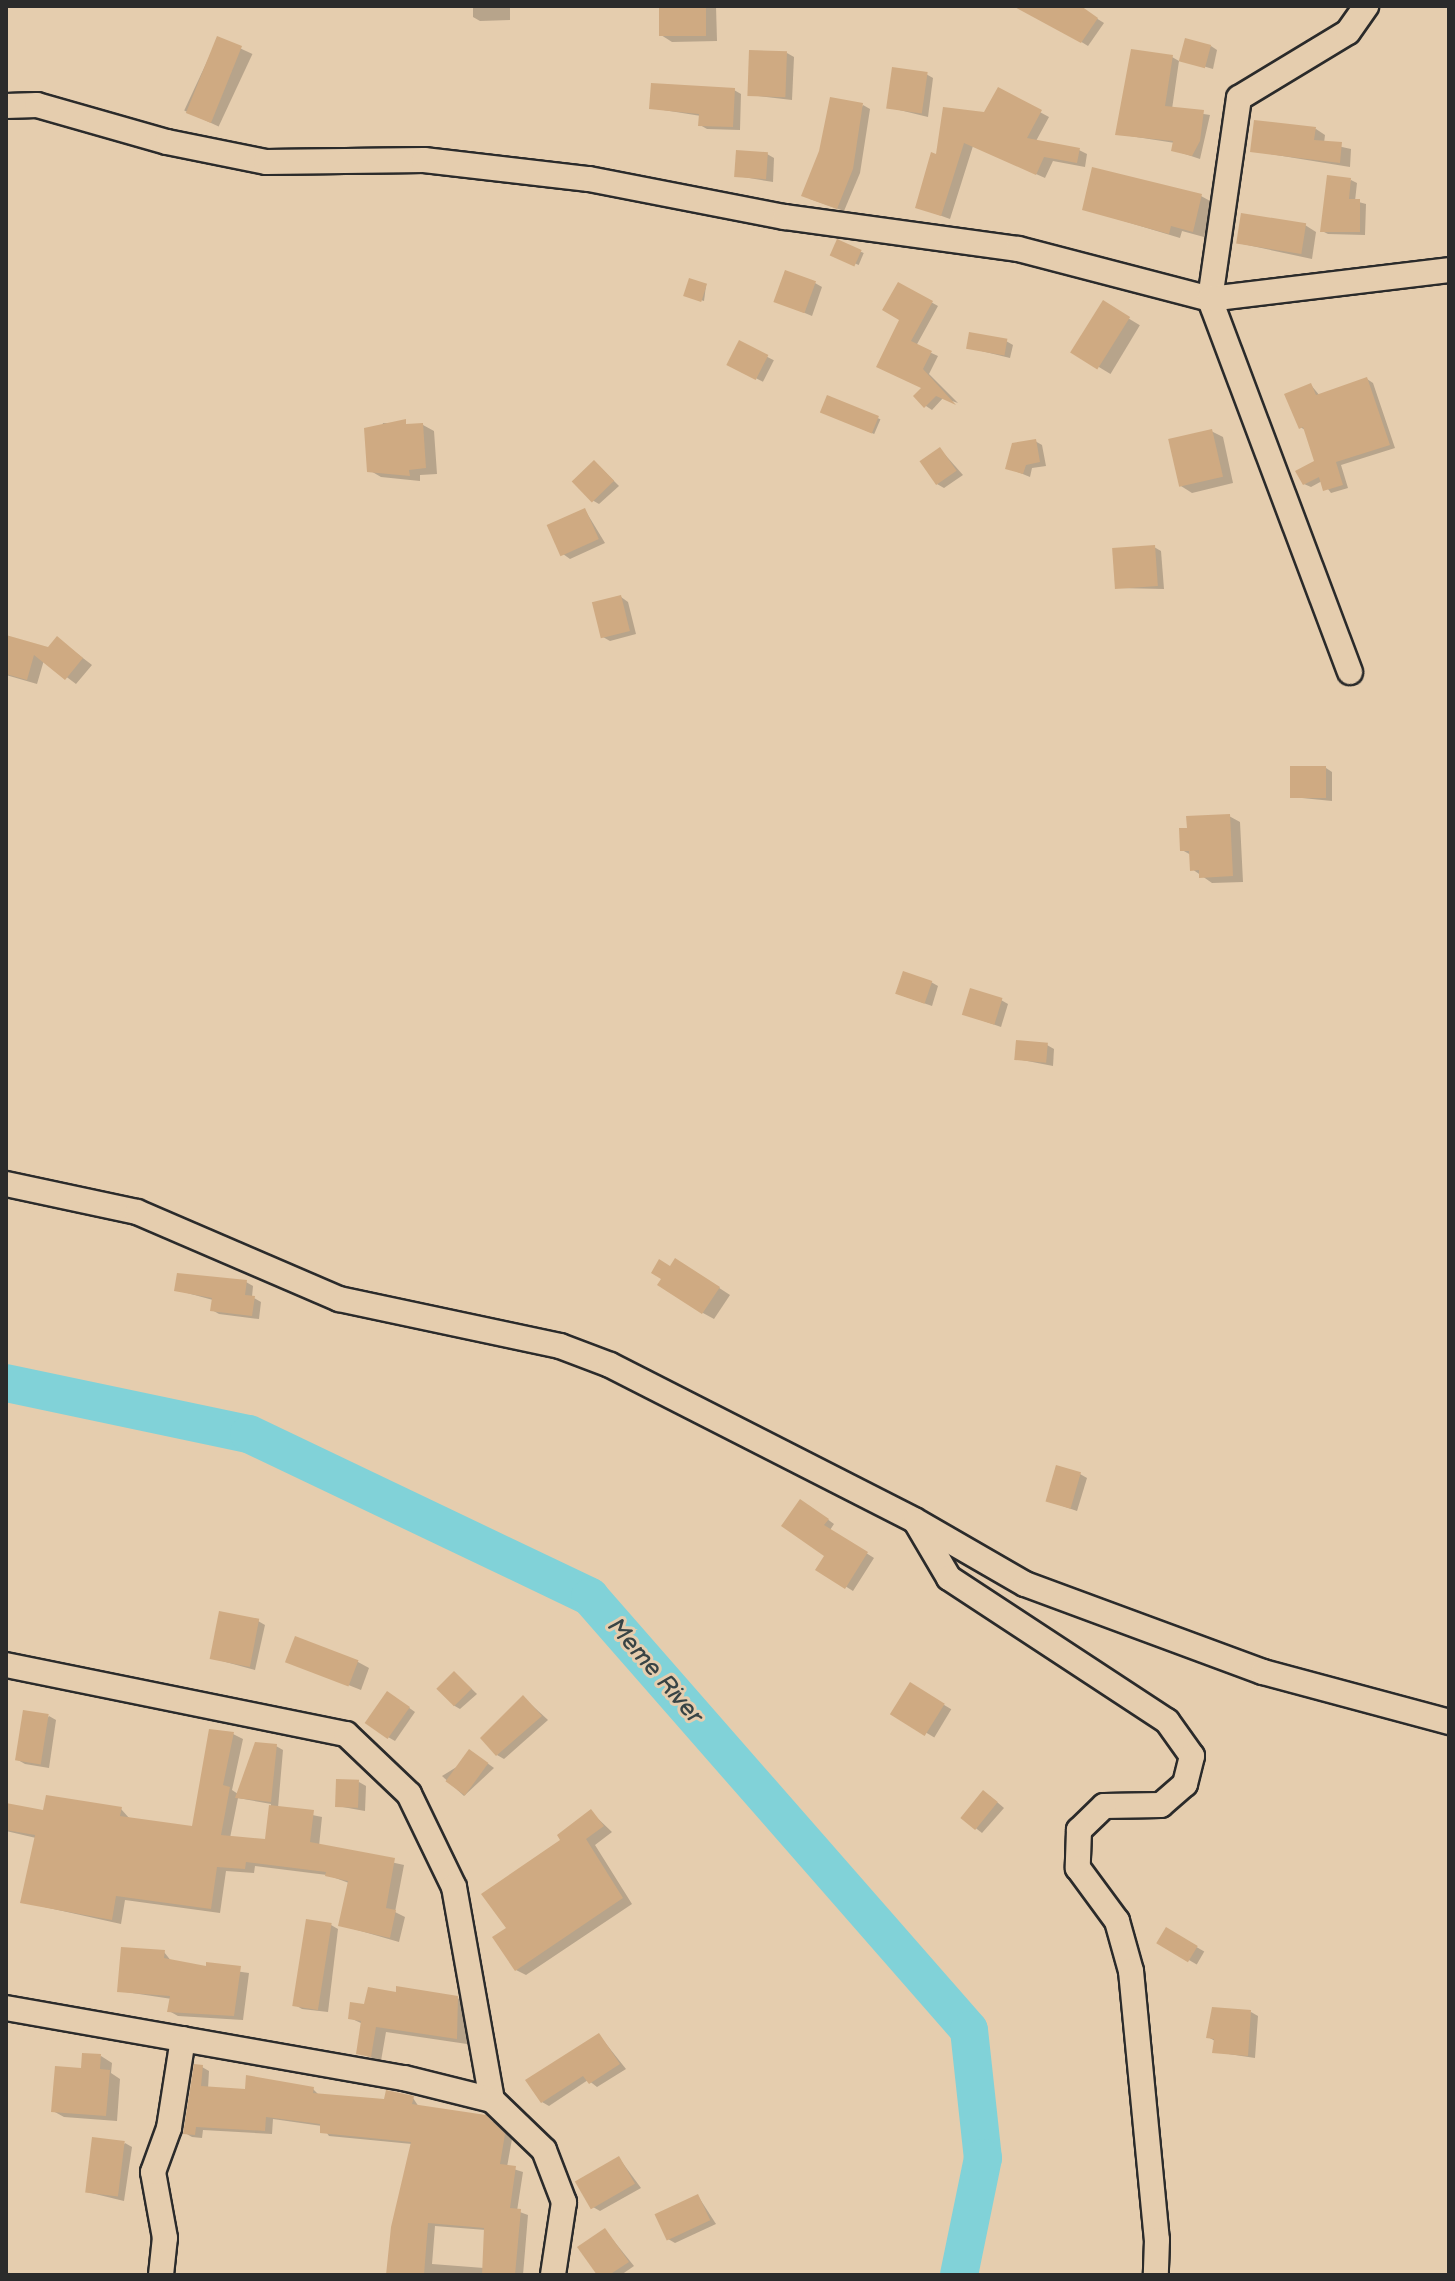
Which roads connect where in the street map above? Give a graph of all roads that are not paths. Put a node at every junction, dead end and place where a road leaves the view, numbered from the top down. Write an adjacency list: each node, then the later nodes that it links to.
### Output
1 (1366, 6): 4 (street)
2 (6, 106): 4 (street)
3 (1449, 270): 4 (street)
4 (1210, 299): 5 (street)
5 (1350, 672)
6 (6, 1184): 7 (street)
7 (914, 1520): 9 (street); 15 (street)
8 (6, 1665): 12 (street)
9 (1449, 1722)
10 (6, 2008): 11 (street)
11 (183, 2039): 12 (street); 13 (street)
12 (492, 2100): 14 (street)
13 (161, 2275)
14 (553, 2275)
15 (1156, 2275)

